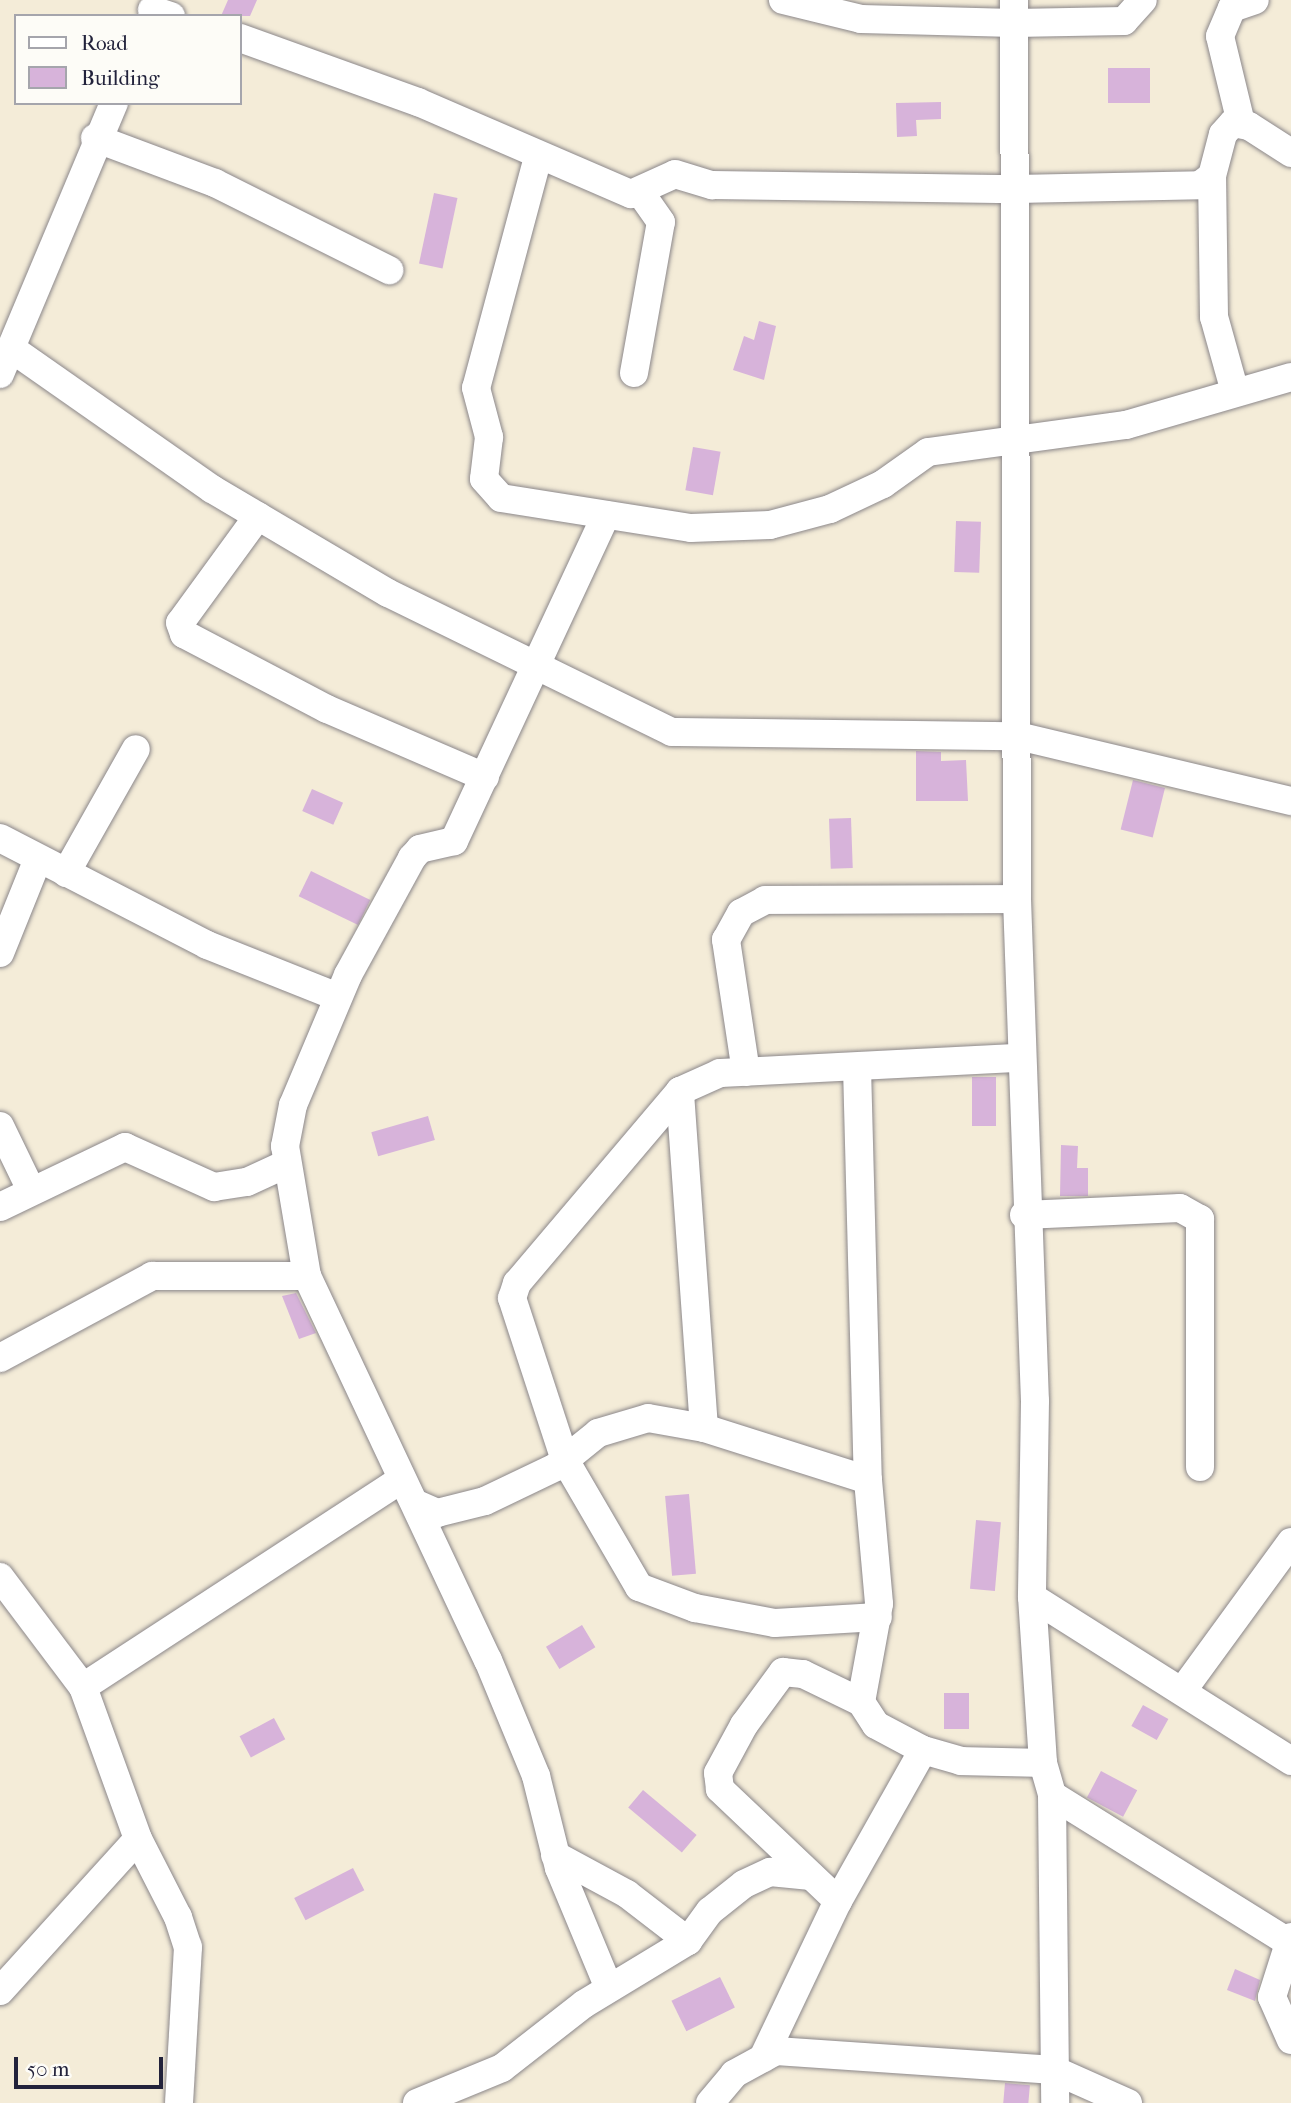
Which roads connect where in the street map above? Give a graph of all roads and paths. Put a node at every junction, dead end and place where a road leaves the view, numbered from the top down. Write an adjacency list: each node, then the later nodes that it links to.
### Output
1 (783, 0): 4 (street)
2 (1143, 0): 5 (street)
3 (1255, 0): 8 (street)
4 (894, 10): 5 (street)
5 (1014, 11): 13 (street)
6 (242, 39): 11 (street)
7 (113, 105): 9 (street)
8 (1241, 122): 10 (street); 12 (street)
9 (95, 138): 15 (street); 16 (street)
10 (1291, 153)
11 (538, 157): 14 (street); 21 (street)
12 (1212, 176): 13 (street); 19 (street)
13 (1016, 190): 14 (street); 20 (street)
14 (640, 192): 17 (street)
15 (390, 270)
16 (6, 361): 22 (street)
17 (634, 373)
18 (1291, 377): 19 (street)
19 (1235, 392): 20 (street)
20 (1015, 438): 21 (street); 24 (street)
21 (606, 515): 23 (street)
22 (258, 516): 23 (street); 26 (street)
23 (537, 665): 24 (street); 26 (street)
24 (1018, 736): 27 (street); 31 (street)
25 (136, 749): 30 (street)
26 (485, 777): 33 (street)
27 (1291, 801)
28 (0, 838): 29 (street)
29 (38, 859): 30 (street); 32 (street)
30 (66, 873): 33 (street)
31 (1017, 899): 34 (street); 36 (street)
32 (0, 953)
33 (338, 997): 39 (street)
34 (1021, 1058): 35 (street); 42 (street)
35 (856, 1067): 36 (street); 49 (street)
36 (746, 1072): 37 (street)
37 (680, 1091): 45 (street); 46 (street)
38 (0, 1126): 40 (street)
39 (286, 1164): 40 (street); 43 (street)
40 (31, 1190): 41 (street)
41 (0, 1207)
42 (1024, 1215): 47 (street); 53 (street)
43 (307, 1276): 44 (street); 48 (street)
44 (0, 1358)
45 (704, 1428): 46 (street); 49 (street)
46 (565, 1460): 50 (street); 54 (street)
47 (1200, 1467)
48 (401, 1480): 50 (street); 55 (street)
49 (867, 1480): 54 (street)
50 (419, 1505): 63 (street)
51 (1291, 1542): 56 (street)
52 (0, 1577): 55 (street)
53 (1032, 1597): 56 (street); 60 (street)
54 (878, 1617): 57 (street)
55 (83, 1687): 62 (street)
56 (1183, 1690): 59 (street)
57 (861, 1702): 58 (street); 64 (street)
58 (923, 1750): 60 (street); 65 (street)
59 (1291, 1761)
60 (1043, 1763): 61 (street)
61 (1052, 1795): 66 (street); 72 (street)
62 (138, 1839): 69 (street); 73 (street)
63 (555, 1855): 67 (street); 68 (street)
64 (811, 1876): 65 (street); 67 (street)
65 (838, 1901): 71 (street)
66 (1290, 1940): 70 (street)
67 (688, 1941): 68 (street)
68 (609, 1988): 74 (street)
69 (0, 1990)
70 (1291, 2040)
71 (763, 2058): 72 (street); 75 (street)
72 (1054, 2070): 76 (street); 77 (street)
73 (179, 2103)
74 (416, 2103)
75 (710, 2103)
76 (1055, 2103)
77 (1128, 2103)

